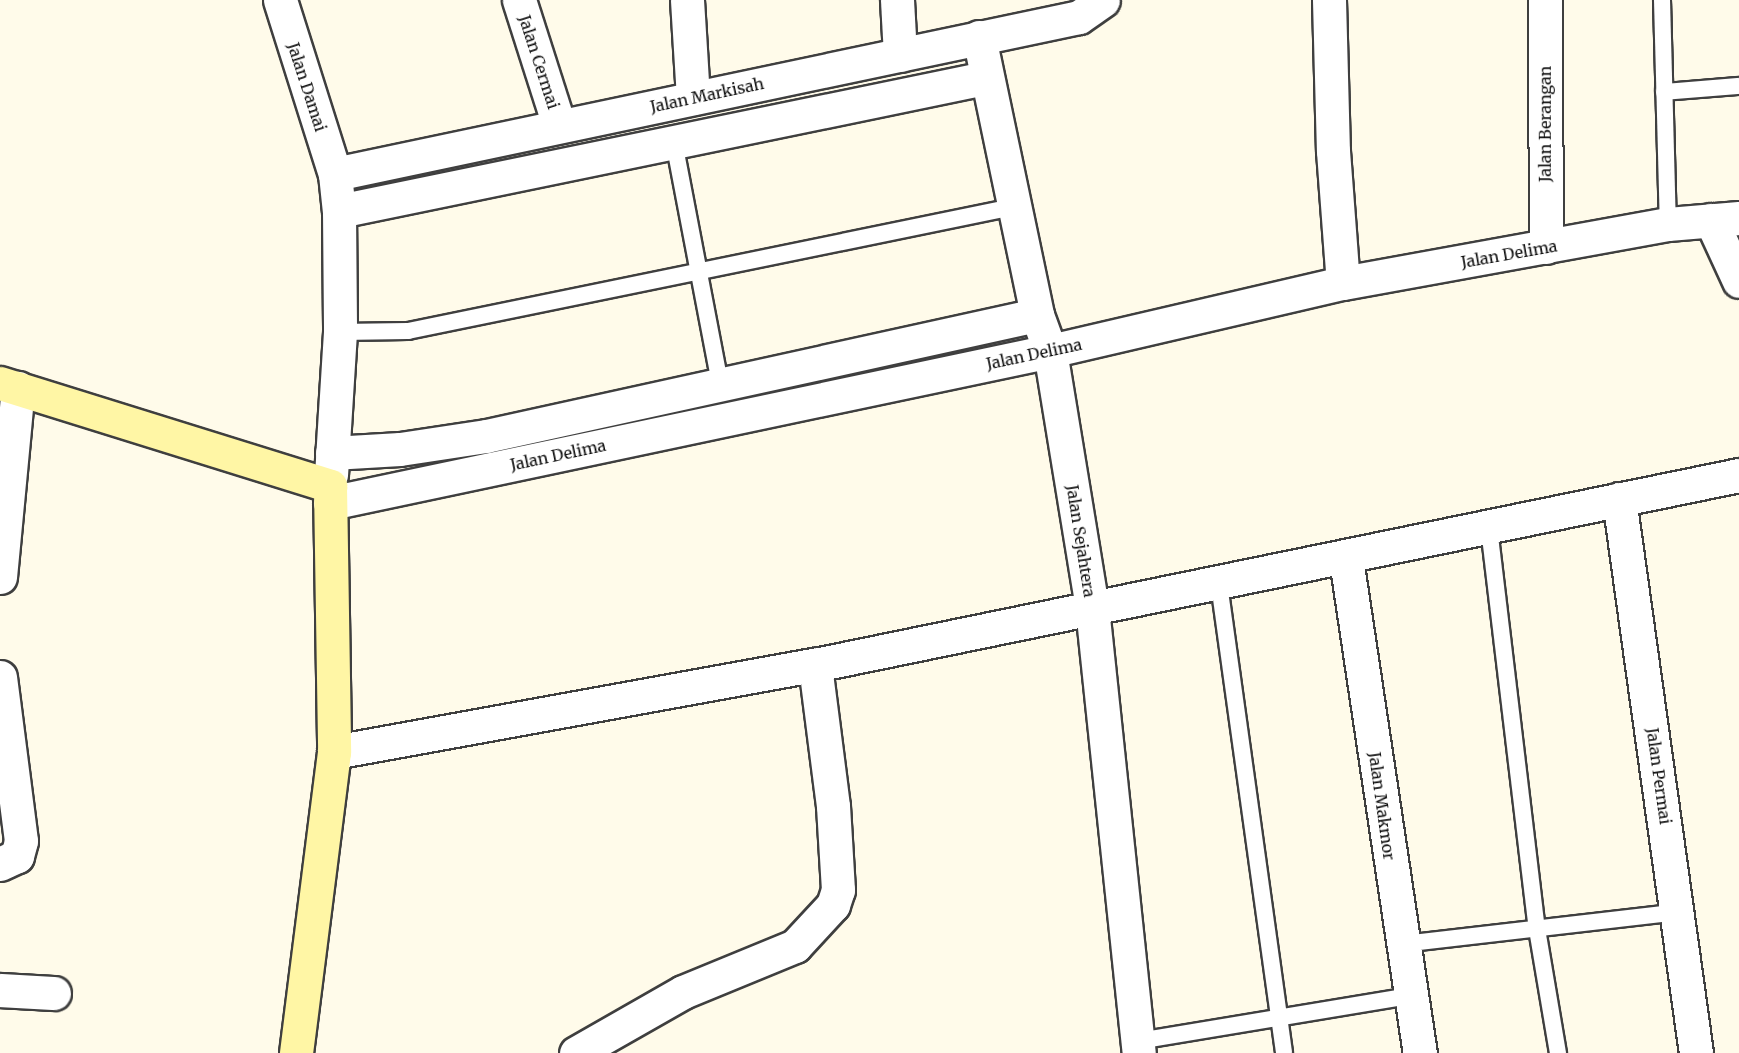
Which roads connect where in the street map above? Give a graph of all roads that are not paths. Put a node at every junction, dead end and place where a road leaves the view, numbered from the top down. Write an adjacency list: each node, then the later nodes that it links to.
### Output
1 (280, 0): 17 (street, Jalan Damai)
2 (519, 0): 15 (street, Jalan Cermai)
3 (687, 0): 14 (street)
4 (897, 0): 10 (street)
5 (1329, 0): 25 (street)
6 (1545, 0): 22 (street, Jalan Berangan)
7 (1662, 0): 13 (lane)
8 (1091, 8): 9 (street, Jalan Markisah)
9 (979, 37): 10 (street, Jalan Markisah); 11 (street, Jalan Sejahtera)
10 (900, 55): 14 (street, Jalan Markisah)
11 (986, 78): 16 (street); 18 (street, Jalan Sejahtera)
12 (1739, 86): 13 (lane)
13 (1664, 92): 21 (lane)
14 (693, 98): 15 (street, Jalan Markisah)
15 (559, 125): 17 (street, Jalan Markisah)
16 (674, 142): 19 (street); 23 (lane)
17 (335, 174): 19 (street, Jalan Damai)
18 (1013, 207): 23 (lane); 26 (street, Jalan Sejahtera)
19 (339, 211): 27 (street, Jalan Damai)
20 (1725, 219): 21 (street, Jalan Delima); 24 (street)
21 (1668, 224): 22 (street, Jalan Delima)
22 (1546, 247): 25 (street, Jalan Delima)
23 (700, 272): 27 (lane); 29 (lane)
24 (1739, 281)
25 (1343, 283): 28 (street, Jalan Delima)
26 (1037, 315): 28 (street, Jalan Sejahtera); 29 (street, Jalan Delima)
27 (340, 332): 31 (street, Jalan Damai)
28 (1050, 351): 33 (street, Jalan Delima); 39 (street, Jalan Sejahtera)
29 (720, 383): 31 (street, Jalan Delima)
30 (9, 385): 33 (street); 37 (street)
31 (332, 453): 33 (street, Jalan Damai)
32 (1739, 475): 34 (street)
33 (330, 495): 42 (street)
34 (1619, 499): 35 (street); 44 (street, Jalan Permai)
35 (1490, 528): 36 (street); 45 (lane)
36 (1346, 559): 38 (street); 46 (street, Jalan Makmor)
37 (0, 577)
38 (1220, 584): 39 (street); 50 (lane)
39 (1092, 608): 40 (street); 51 (street, Jalan Sejahtera)
40 (815, 665): 42 (street); 53 (street)
41 (0, 676): 43 (street)
42 (334, 752): 52 (street)
43 (0, 864)
44 (1679, 912): 45 (lane); 57 (street, Jalan Permai)
45 (1538, 928): 46 (lane); 56 (lane)
46 (1403, 944): 49 (street, Jalan Makmor)
47 (0, 990): 48 (street)
48 (54, 993)
49 (1412, 996): 50 (lane); 55 (street, Jalan Makmor)
50 (1279, 1018): 51 (lane); 54 (lane)
51 (1138, 1047)
52 (296, 1053)
53 (576, 1053)
54 (1284, 1053)
55 (1420, 1053)
56 (1558, 1053)
57 (1696, 1053)

